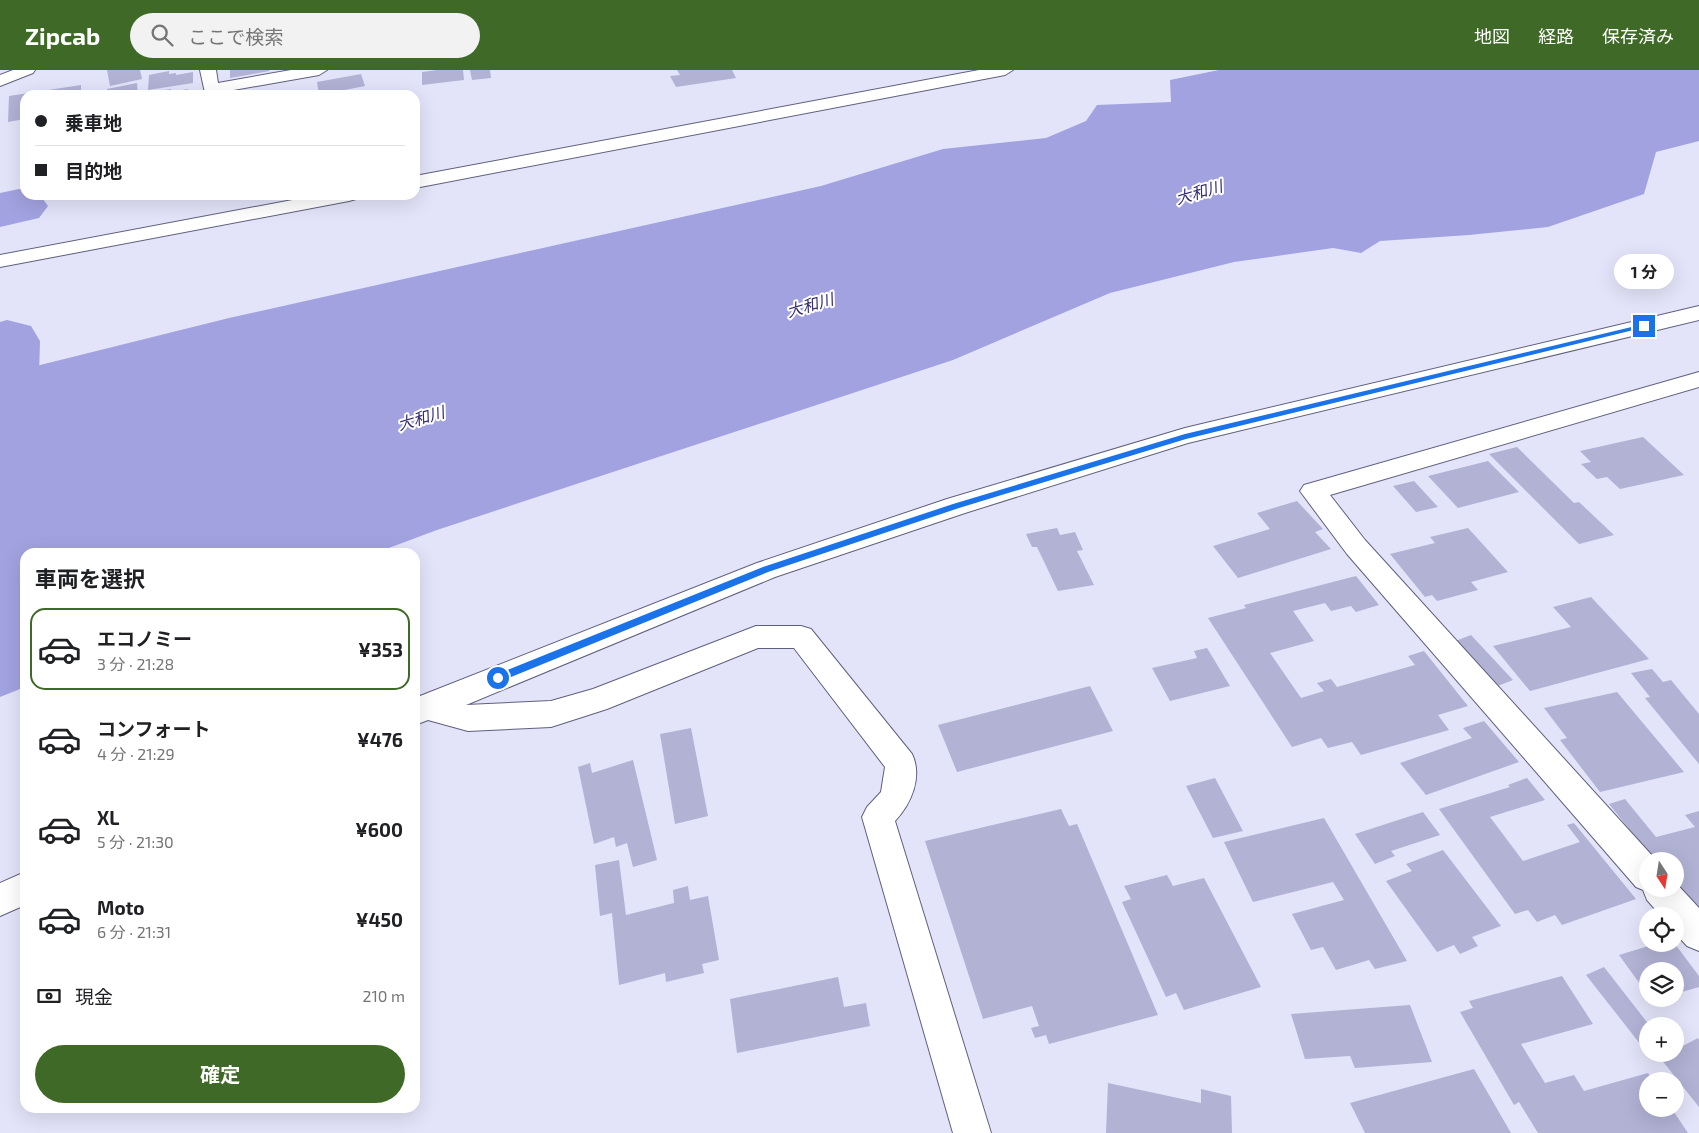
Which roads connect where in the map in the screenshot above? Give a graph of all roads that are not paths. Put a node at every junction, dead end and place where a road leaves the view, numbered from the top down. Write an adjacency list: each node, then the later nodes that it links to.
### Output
1 (27, 70): 5 (street)
2 (208, 70): 3 (street)
3 (319, 70)
4 (1006, 70): 6 (street)
5 (0, 81)
6 (420, 181)
7 (323, 200): 8 (street)
8 (0, 261)
9 (1699, 313): 11 (street)
10 (1699, 379): 12 (street)
11 (421, 709): 17 (street)
12 (1639, 866)
13 (20, 890): 15 (street)
14 (1667, 898): 16 (street)
15 (0, 900)
16 (1699, 934)
17 (972, 1133)

